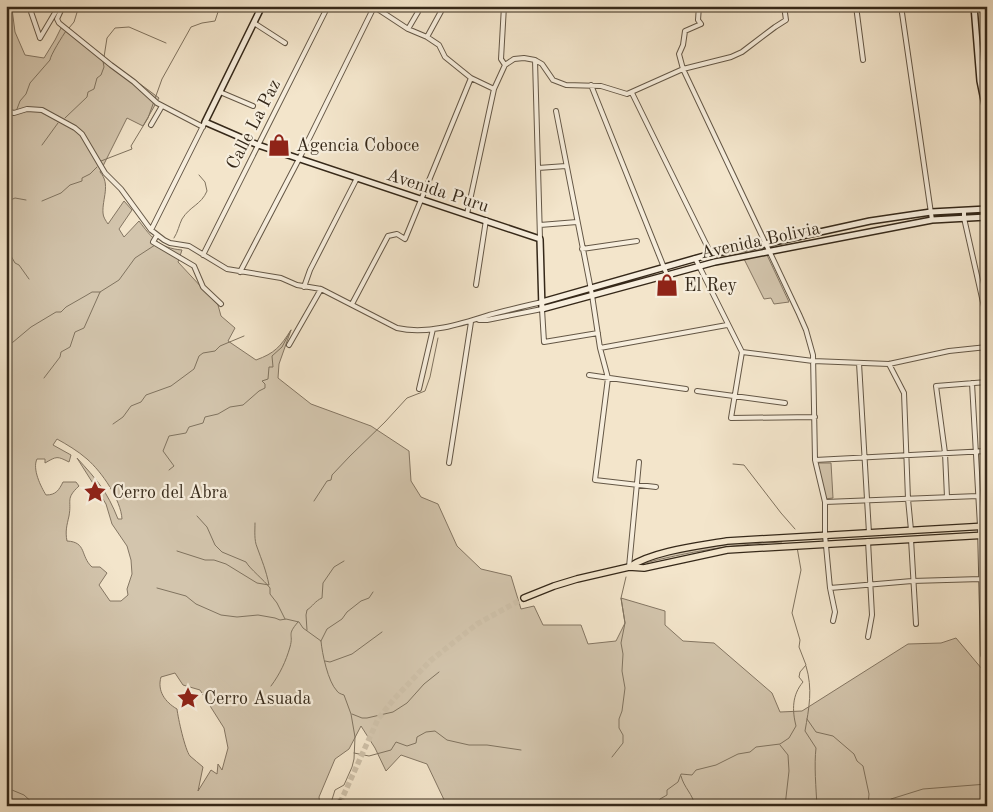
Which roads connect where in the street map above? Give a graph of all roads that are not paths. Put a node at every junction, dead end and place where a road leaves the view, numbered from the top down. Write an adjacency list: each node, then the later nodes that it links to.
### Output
1 (29, 6): 2 (street)
2 (59, 6)
3 (63, 6): 28 (street)
4 (262, 6): 15 (street)
5 (328, 6): 35 (street, Calle La Paz)
6 (374, 6): 16 (street); 36 (street)
7 (444, 6): 17 (street)
8 (504, 6): 21 (street)
9 (699, 6): 22 (street)
10 (784, 6): 22 (street)
11 (856, 6): 20 (street)
12 (901, 6): 43 (street)
13 (974, 6): 32 (street)
14 (418, 12): 16 (street)
15 (254, 23): 18 (street); 26 (street)
16 (408, 29): 17 (street)
17 (427, 38): 23 (street)
18 (285, 43)
19 (535, 60): 21 (street); 24 (street); 38 (street)
20 (863, 60)
21 (505, 65): 25 (street)
22 (683, 69): 27 (street); 55 (street)
23 (470, 78): 25 (street); 40 (street)
24 (591, 85): 27 (street); 62 (street)
25 (494, 89): 44 (street)
26 (220, 92): 29 (street); 33 (street)
27 (632, 93): 58 (street)
28 (162, 106): 33 (street); 34 (street)
29 (253, 106)
30 (6, 111): 51 (street)
31 (556, 111): 37 (street)
32 (987, 115)
33 (204, 124): 35 (street, Avenida Puru); 51 (street)
34 (150, 125)
35 (258, 144): 36 (street, Avenida Puru); 59 (street, Calle La Paz)
36 (300, 159): 39 (street, Avenida Puru); 63 (street)
37 (566, 166): 38 (street); 49 (street)
38 (538, 168): 50 (street)
39 (357, 178): 40 (street, Avenida Puru); 66 (street)
40 (422, 199): 44 (street, Avenida Puru); 72 (street)
41 (987, 209): 42 (street, Avenida Bolivia)
42 (964, 210): 43 (street, Avenida Bolivia); 46 (street)
43 (931, 212): 48 (street); 55 (street, Avenida Bolivia)
44 (467, 214): 47 (street, Avenida Puru)
45 (987, 217): 46 (street, Avenida Bolivia)
46 (964, 218): 48 (street, Avenida Bolivia); 75 (street)
47 (486, 220): 53 (street, Avenida Puru); 65 (street)
48 (932, 220): 57 (street, Avenida Bolivia)
49 (577, 222): 50 (street); 56 (street)
50 (540, 225): 53 (street)
51 (151, 230): 52 (street)
52 (157, 235): 59 (street); 71 (street)
53 (540, 239): 70 (street)
54 (637, 241): 56 (street)
55 (766, 244): 57 (street); 58 (street, Avenida Bolivia)
56 (582, 249): 67 (street)
57 (769, 251): 61 (street, Avenida Bolivia); 84 (street)
58 (711, 254): 60 (street, Avenida Bolivia)
59 (204, 255): 63 (street)
60 (695, 258): 61 (street); 62 (street, Avenida Bolivia)
61 (699, 266): 64 (street, Avenida Bolivia); 77 (street)
62 (664, 267): 64 (street); 67 (street, Avenida Bolivia)
63 (240, 272): 66 (street)
64 (667, 275): 69 (street, Avenida Bolivia)
65 (476, 285)
66 (304, 287): 68 (street)
67 (590, 288): 69 (street); 70 (street, Avenida Bolivia)
68 (321, 289): 72 (street); 80 (street)
69 (592, 295): 73 (street, Avenida Bolivia); 79 (street)
70 (542, 302): 73 (street); 74 (street)
71 (221, 304)
72 (352, 304): 78 (street)
73 (542, 309): 74 (street); 79 (street)
74 (478, 320): 76 (street)
75 (987, 320)
76 (471, 322): 78 (street); 104 (street)
77 (727, 325): 82 (street); 83 (street)
78 (434, 329): 91 (street)
79 (598, 333): 82 (street)
80 (289, 345)
81 (987, 347): 86 (street)
82 (600, 348): 88 (street)
83 (742, 352): 84 (street); 94 (street)
84 (813, 361): 85 (street); 96 (street)
85 (859, 363): 86 (street); 101 (street)
86 (889, 364): 100 (street)
87 (590, 375): 88 (street)
88 (608, 378): 92 (street); 105 (street)
89 (987, 382): 90 (street)
90 (972, 383): 98 (street); 99 (street)
91 (419, 389)
92 (686, 389)
93 (696, 391): 94 (street)
94 (734, 396): 95 (street); 96 (street)
95 (785, 403)
96 (815, 416): 102 (street)
97 (987, 451): 98 (street)
98 (975, 452): 99 (street); 107 (street)
99 (945, 454): 100 (street); 108 (street)
100 (906, 456): 101 (street); 109 (street)
101 (864, 458): 102 (street); 110 (street)
102 (815, 460): 111 (street)
103 (638, 462): 105 (street)
104 (450, 463)
105 (636, 485): 106 (street); 122 (street)
106 (656, 487)
107 (978, 496): 108 (street); 112 (street)
108 (947, 497): 109 (street)
109 (908, 499): 110 (street); 113 (street)
110 (867, 501): 111 (street); 114 (street)
111 (825, 502): 115 (street)
112 (983, 526): 113 (main road); 116 (street)
113 (911, 530): 114 (main road)
114 (869, 533): 115 (main road)
115 (825, 535): 117 (main road); 120 (street)
116 (983, 535): 118 (main road); 123 (street)
117 (804, 536): 121 (main road); 122 (main road)
118 (910, 538): 119 (main road); 124 (street)
119 (868, 541): 120 (main road); 125 (street)
120 (826, 544): 121 (main road); 126 (street)
121 (805, 545): 122 (main road)
122 (629, 567): 127 (main road)
123 (982, 579): 124 (street); 131 (street)
124 (912, 581): 125 (street); 129 (street)
125 (870, 585): 126 (street); 130 (street)
126 (830, 588): 128 (street)
127 (524, 598)
128 (833, 621)
129 (916, 624)
130 (868, 637)
131 (983, 655)

